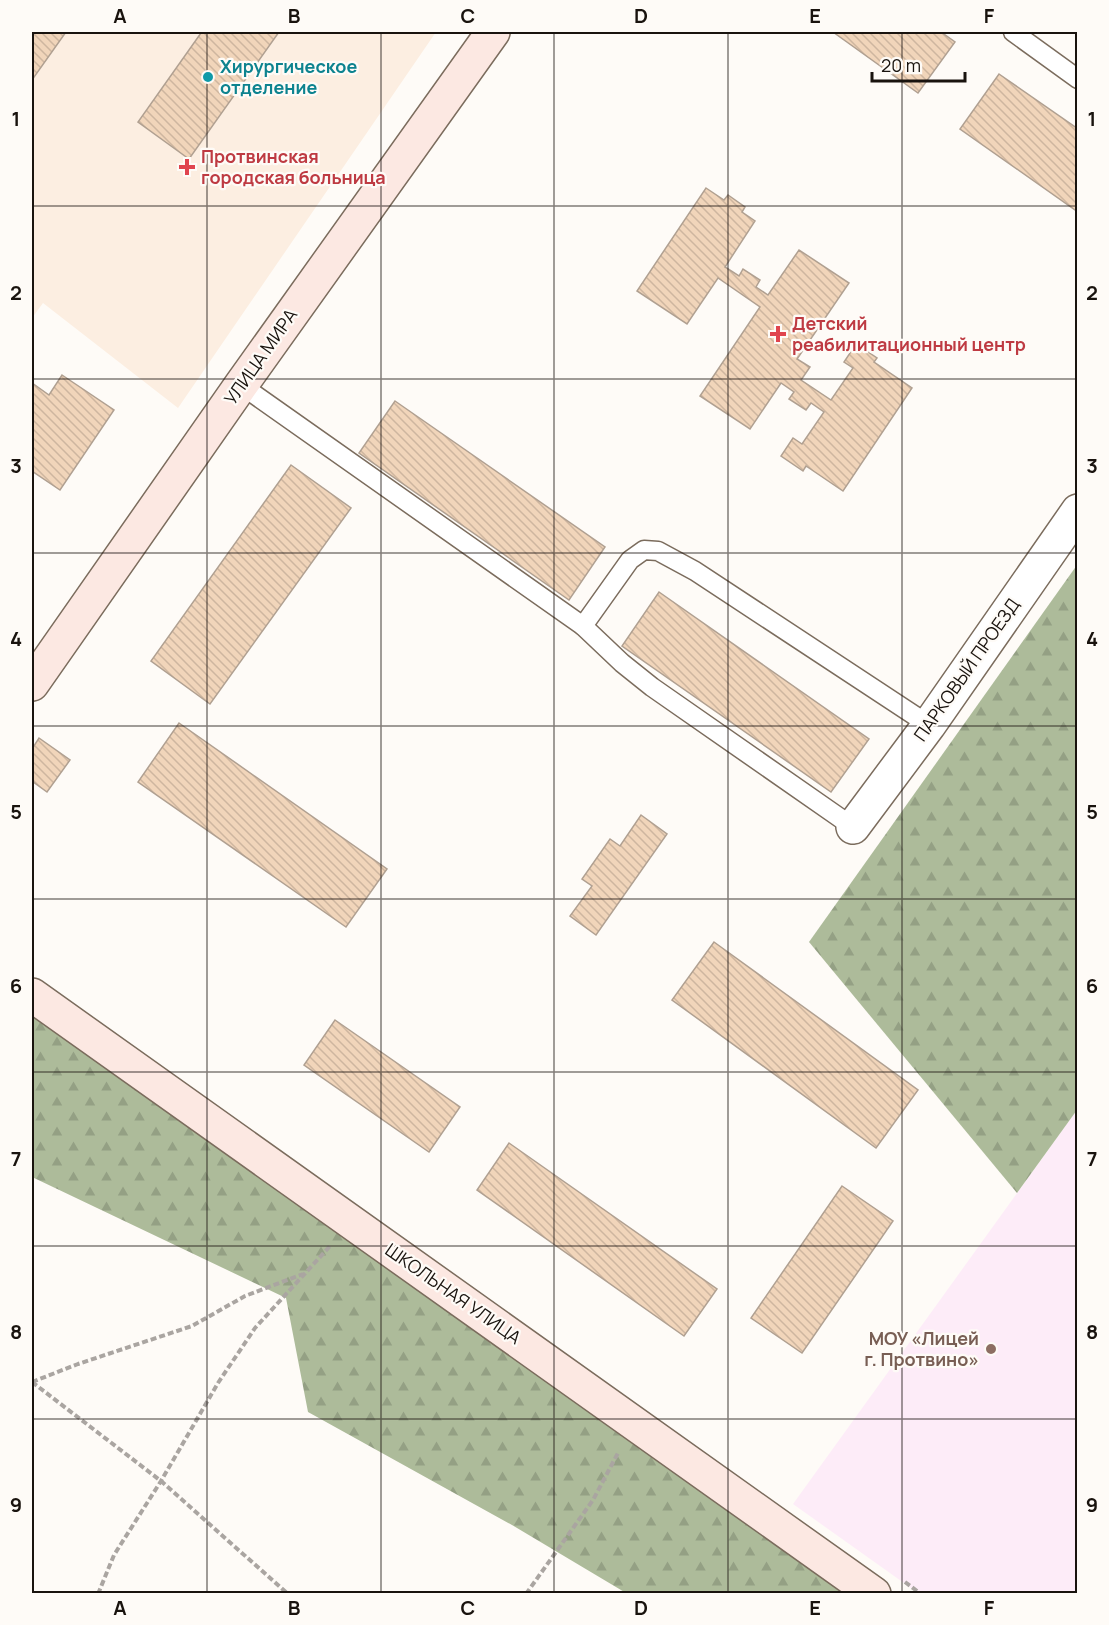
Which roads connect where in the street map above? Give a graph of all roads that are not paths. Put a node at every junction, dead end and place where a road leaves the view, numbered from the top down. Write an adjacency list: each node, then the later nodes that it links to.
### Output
1 (493, 32): 4 (street, УЛИЦА МИРА)
2 (1012, 32): 3 (lane)
3 (1077, 79)
4 (241, 385): 6 (lane); 7 (street, УЛИЦА МИРА)
5 (1077, 511): 8 (street, ПАРКОВЫЙ ПРОЕЗД)
6 (583, 626): 8 (lane); 9 (lane)
7 (32, 684)
8 (929, 726): 9 (street, ПАРКОВЫЙ ПРОЕЗД)
9 (853, 827)
10 (32, 995): 11 (street, ШКОЛЬНАЯ УЛИЦА)
11 (874, 1593)

